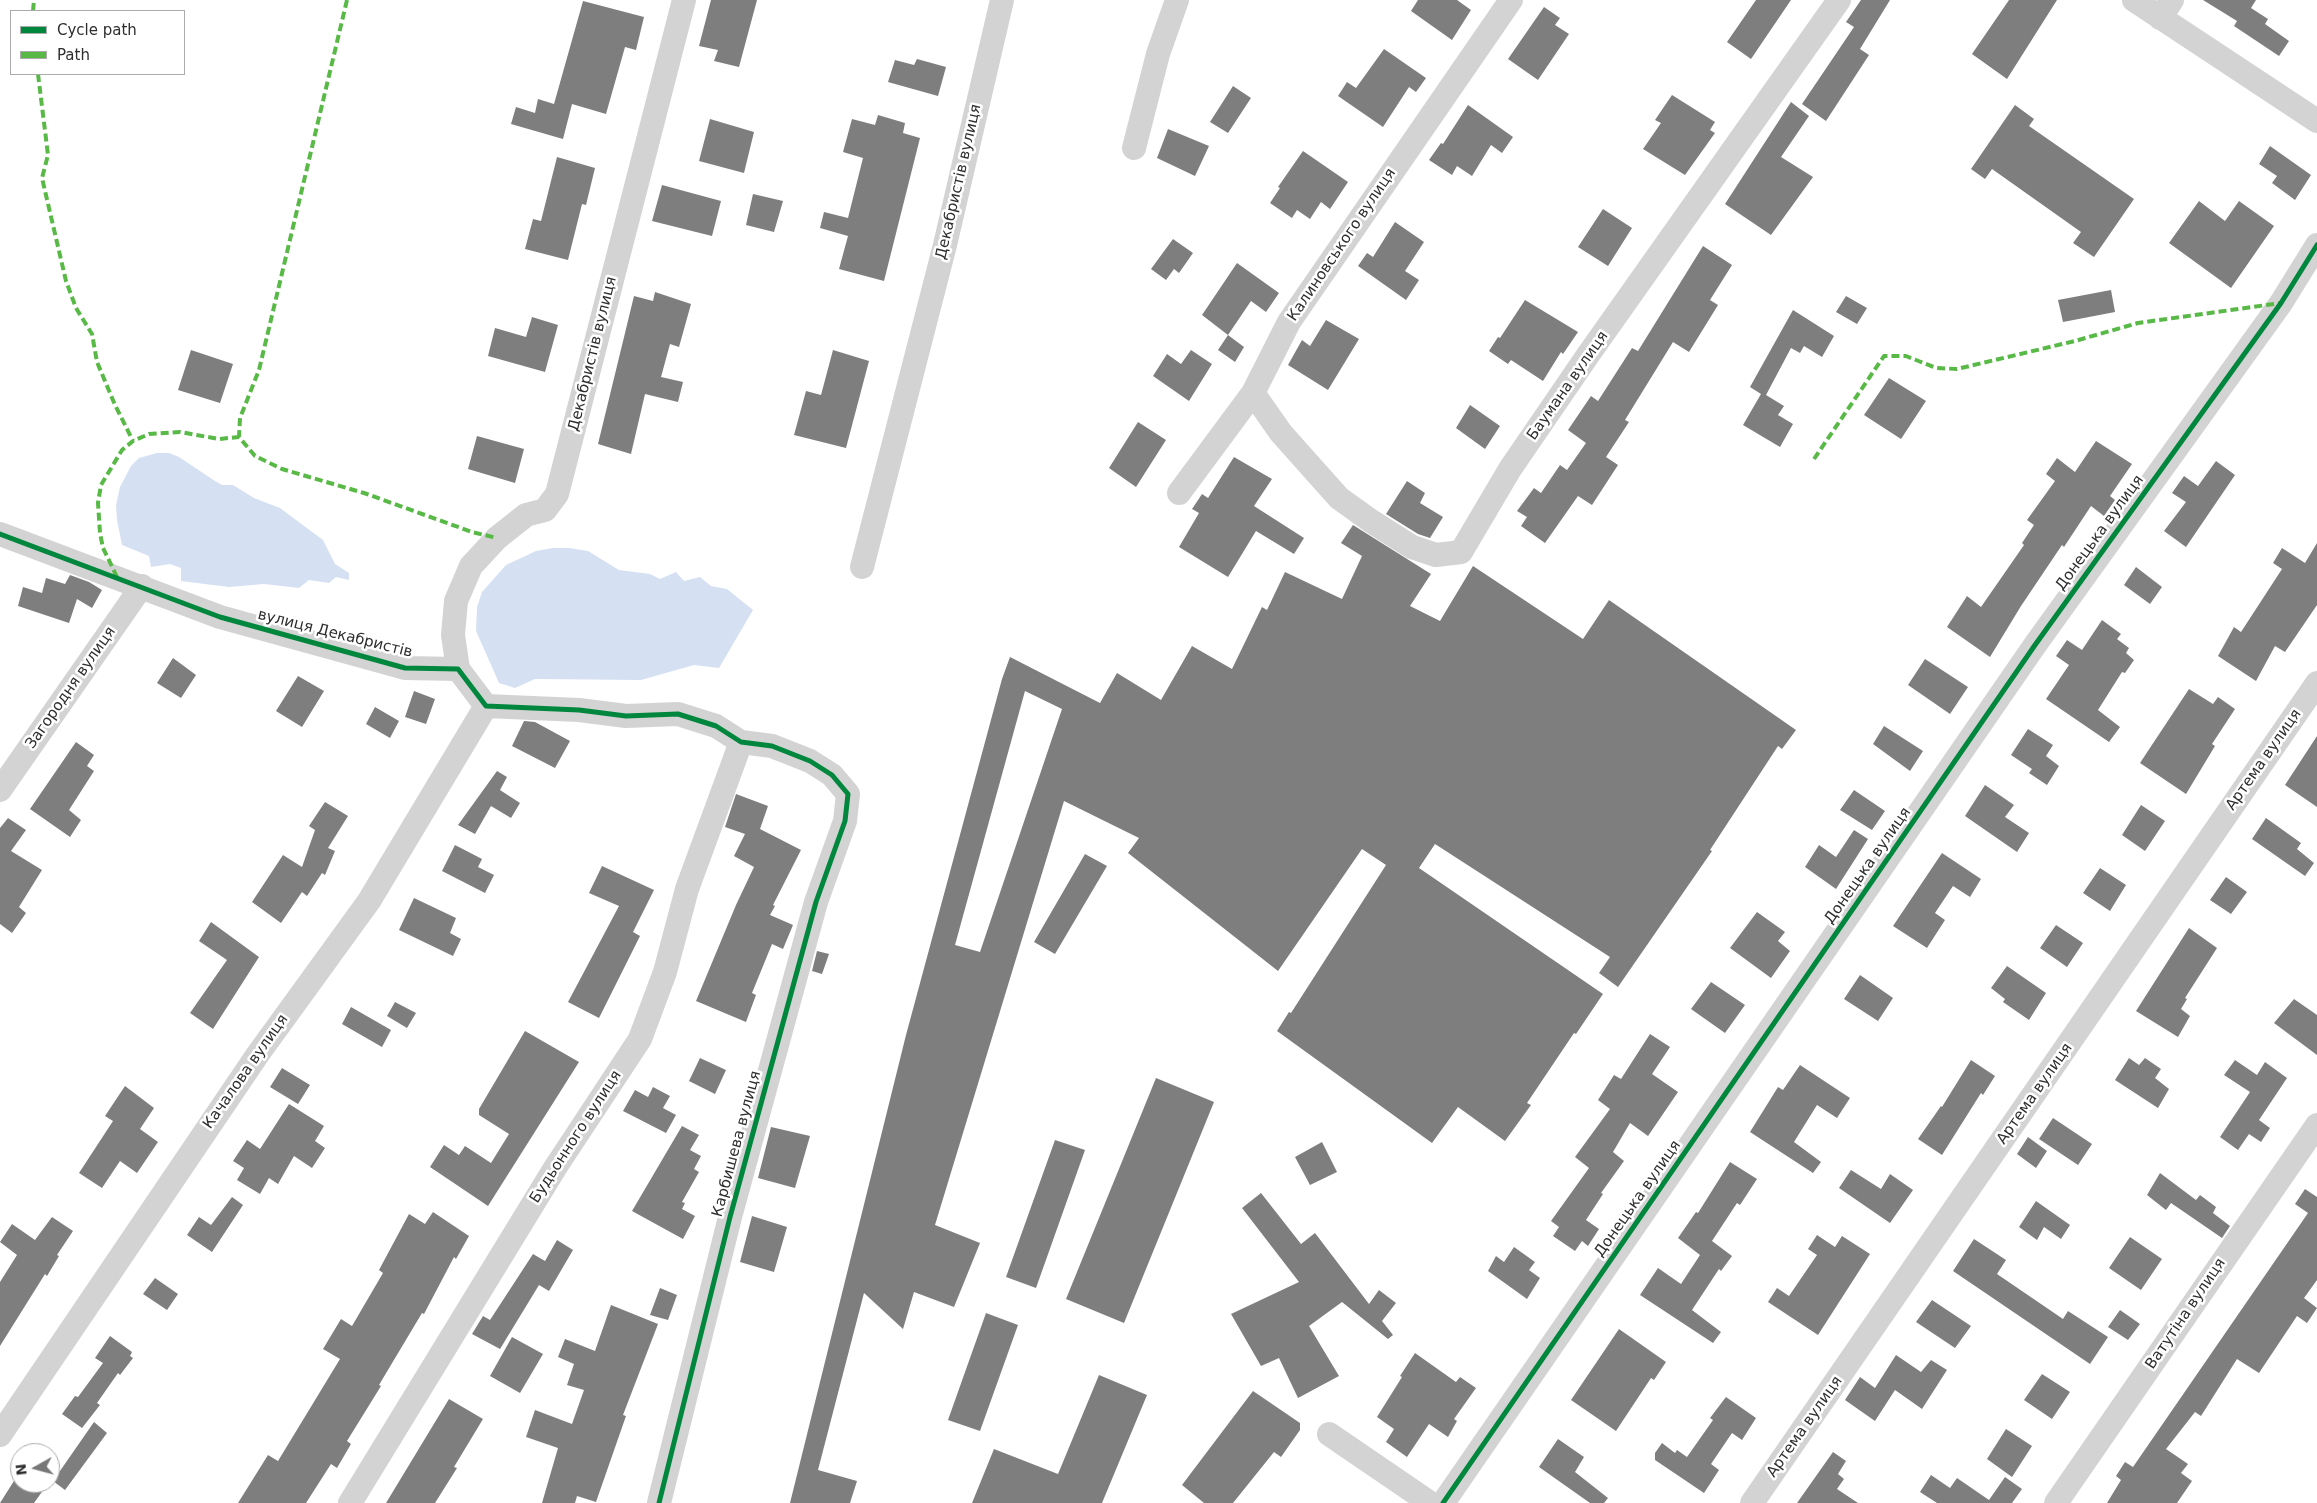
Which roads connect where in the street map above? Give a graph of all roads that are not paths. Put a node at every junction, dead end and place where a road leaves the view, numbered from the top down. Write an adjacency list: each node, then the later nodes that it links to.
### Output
1 (684, 0): 16 (street, Декабристів вулиця)
2 (1002, 0): 14 (street, Декабристів вулиця)
3 (1177, 0): 9 (street)
4 (1511, 0): 11 (street, Калиновського вулиця)
5 (1839, 0): 11 (street, Баумана вулиця)
6 (2134, 0): 7 (street)
7 (2166, 9): 8 (street)
8 (2317, 121)
9 (1134, 148)
10 (2317, 245): 27 (street, Донецька вулиця)
11 (1253, 393): 12 (street, Калиновського вулиця)
12 (1179, 493)
13 (0, 534): 15 (street, вулиця Декабристів)
14 (862, 567)
15 (142, 586): 16 (street, вулиця Декабристів); 20 (street, Загородня вулиця)
16 (458, 668): 18 (street)
17 (2317, 683): 28 (street, Артема вулиця)
18 (486, 706): 19 (street); 23 (street, Качалова вулиця)
19 (741, 742): 24 (street, Будьонного вулиця); 25 (street, Карбишева вулиця)
20 (0, 790)
21 (2317, 1125): 29 (street, Ватутіна вулиця)
22 (1329, 1434): 26 (street)
23 (0, 1435)
24 (350, 1503)
25 (659, 1503)
26 (1430, 1503)
27 (1444, 1503)
28 (1752, 1503)
29 (2056, 1503)

